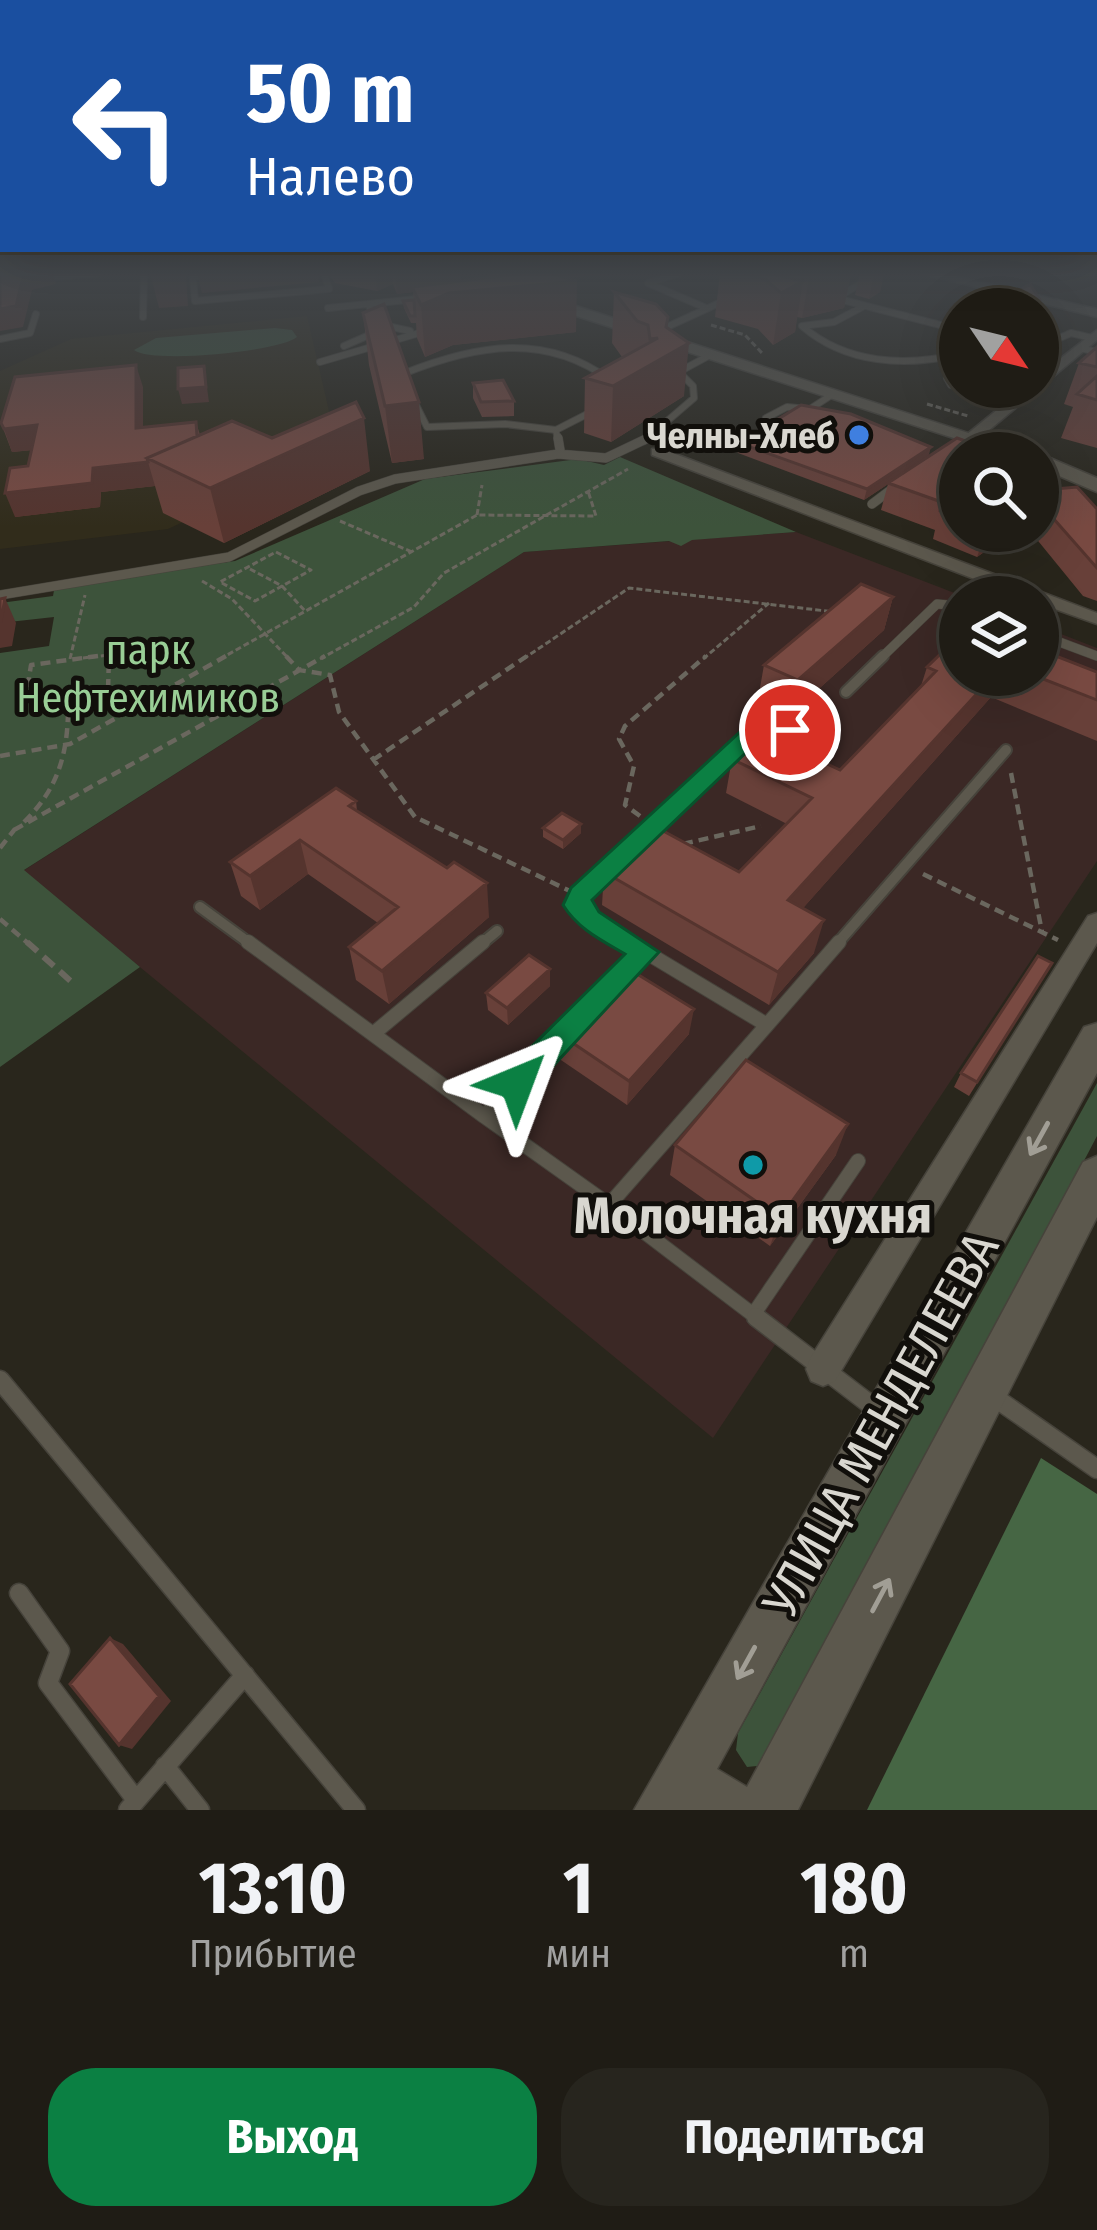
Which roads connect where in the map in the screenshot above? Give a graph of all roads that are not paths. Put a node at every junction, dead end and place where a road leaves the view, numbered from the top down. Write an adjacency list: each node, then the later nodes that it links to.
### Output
1 (346, 357): 9 (lane)
2 (443, 357): 18 (lane)
3 (569, 357): 11 (lane)
4 (705, 357): 21 (lane)
5 (718, 357): 12 (street)
6 (879, 357): 8 (lane)
7 (939, 358): 8 (lane)
8 (924, 360): 10 (lane)
9 (320, 362)
10 (935, 368)
11 (618, 390)
12 (833, 394): 15 (lane); 19 (street)
13 (609, 401): 18 (lane)
14 (1007, 408): 20 (street)
15 (810, 409): 16 (lane); 17 (lane)
16 (826, 414)
17 (766, 418)
18 (556, 430): 21 (lane)
19 (943, 432)
20 (979, 432)
21 (560, 450): 30 (lane)
22 (657, 452): 29 (street)
23 (1059, 465): 26 (street)
24 (1059, 469): 27 (street)
25 (900, 473): 28 (lane)
26 (1097, 475)
27 (1097, 487)
28 (872, 504)
29 (983, 576)
30 (0, 595)
31 (939, 604): 36 (lane)
32 (1059, 605): 33 (street)
33 (1097, 620)
34 (1059, 642): 35 (lane)
35 (1097, 656)
36 (846, 692)
37 (790, 730): 39 (lane)
38 (1006, 750): 47 (lane)
39 (640, 841)
40 (624, 856): 44 (lane)
41 (200, 908): 48 (lane)
42 (1097, 922): 55 (street)
43 (497, 931): 48 (lane)
44 (645, 952): 45 (lane); 47 (lane)
45 (629, 969)
46 (580, 1018): 50 (lane)
47 (767, 1025): 53 (lane)
48 (373, 1034): 50 (lane)
49 (1097, 1037): 58 (street, УЛИЦА МЕНДЕЛЕЕВА, one-way to 58)
50 (484, 1116): 53 (lane)
51 (858, 1161): 54 (lane)
52 (1097, 1175): 57 (street, УЛИЦА МЕНДЕЛЕЕВА)
53 (609, 1204): 54 (lane)
54 (753, 1315): 55 (lane)
55 (823, 1369): 58 (lane)
56 (0, 1380): 61 (lane)
57 (988, 1393): 59 (lane); 68 (street, УЛИЦА МЕНДЕЛЕЕВА, one-way to 57)
58 (886, 1416): 66 (street, УЛИЦА МЕНДЕЛЕЕВА, one-way to 66)
59 (1097, 1468)
60 (19, 1593): 63 (lane)
61 (245, 1675): 62 (lane); 65 (lane)
62 (166, 1766): 63 (lane); 64 (lane)
63 (132, 1805)
64 (200, 1810)
65 (356, 1810)
66 (667, 1810): 67 (street)
67 (729, 1810)
68 (767, 1810)

